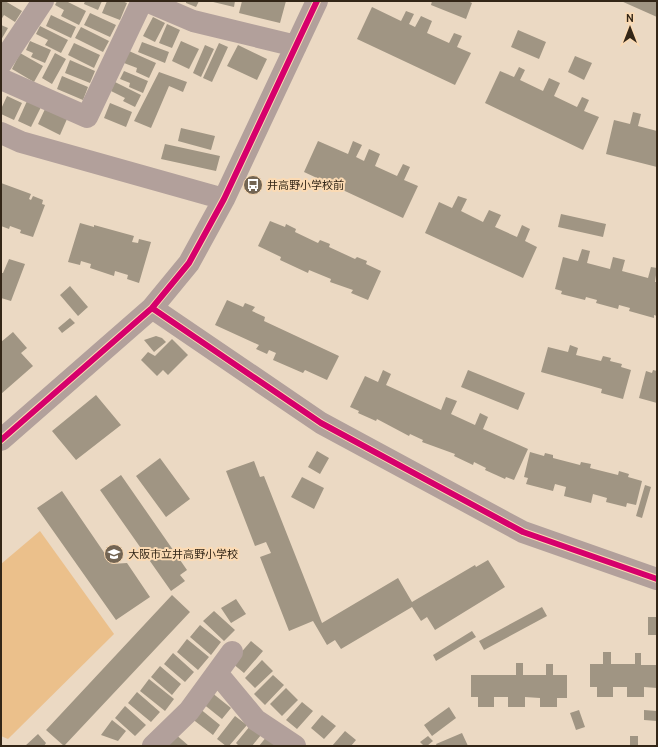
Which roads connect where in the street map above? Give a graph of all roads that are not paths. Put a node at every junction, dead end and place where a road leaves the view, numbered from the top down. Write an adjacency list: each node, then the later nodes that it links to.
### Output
1 (43, 1): 6 (street)
2 (142, 1): 7 (street)
3 (146, 1): 5 (street)
4 (317, 1): 5 (street)
5 (296, 46): 9 (street)
6 (1, 64)
7 (1, 79)
8 (1, 133): 9 (street)
9 (224, 199): 10 (street)
10 (152, 308): 11 (street); 12 (street)
11 (1, 440)
12 (657, 579)
13 (232, 652): 14 (street)
14 (217, 674): 15 (street); 16 (street)
15 (153, 746)
16 (295, 746)

